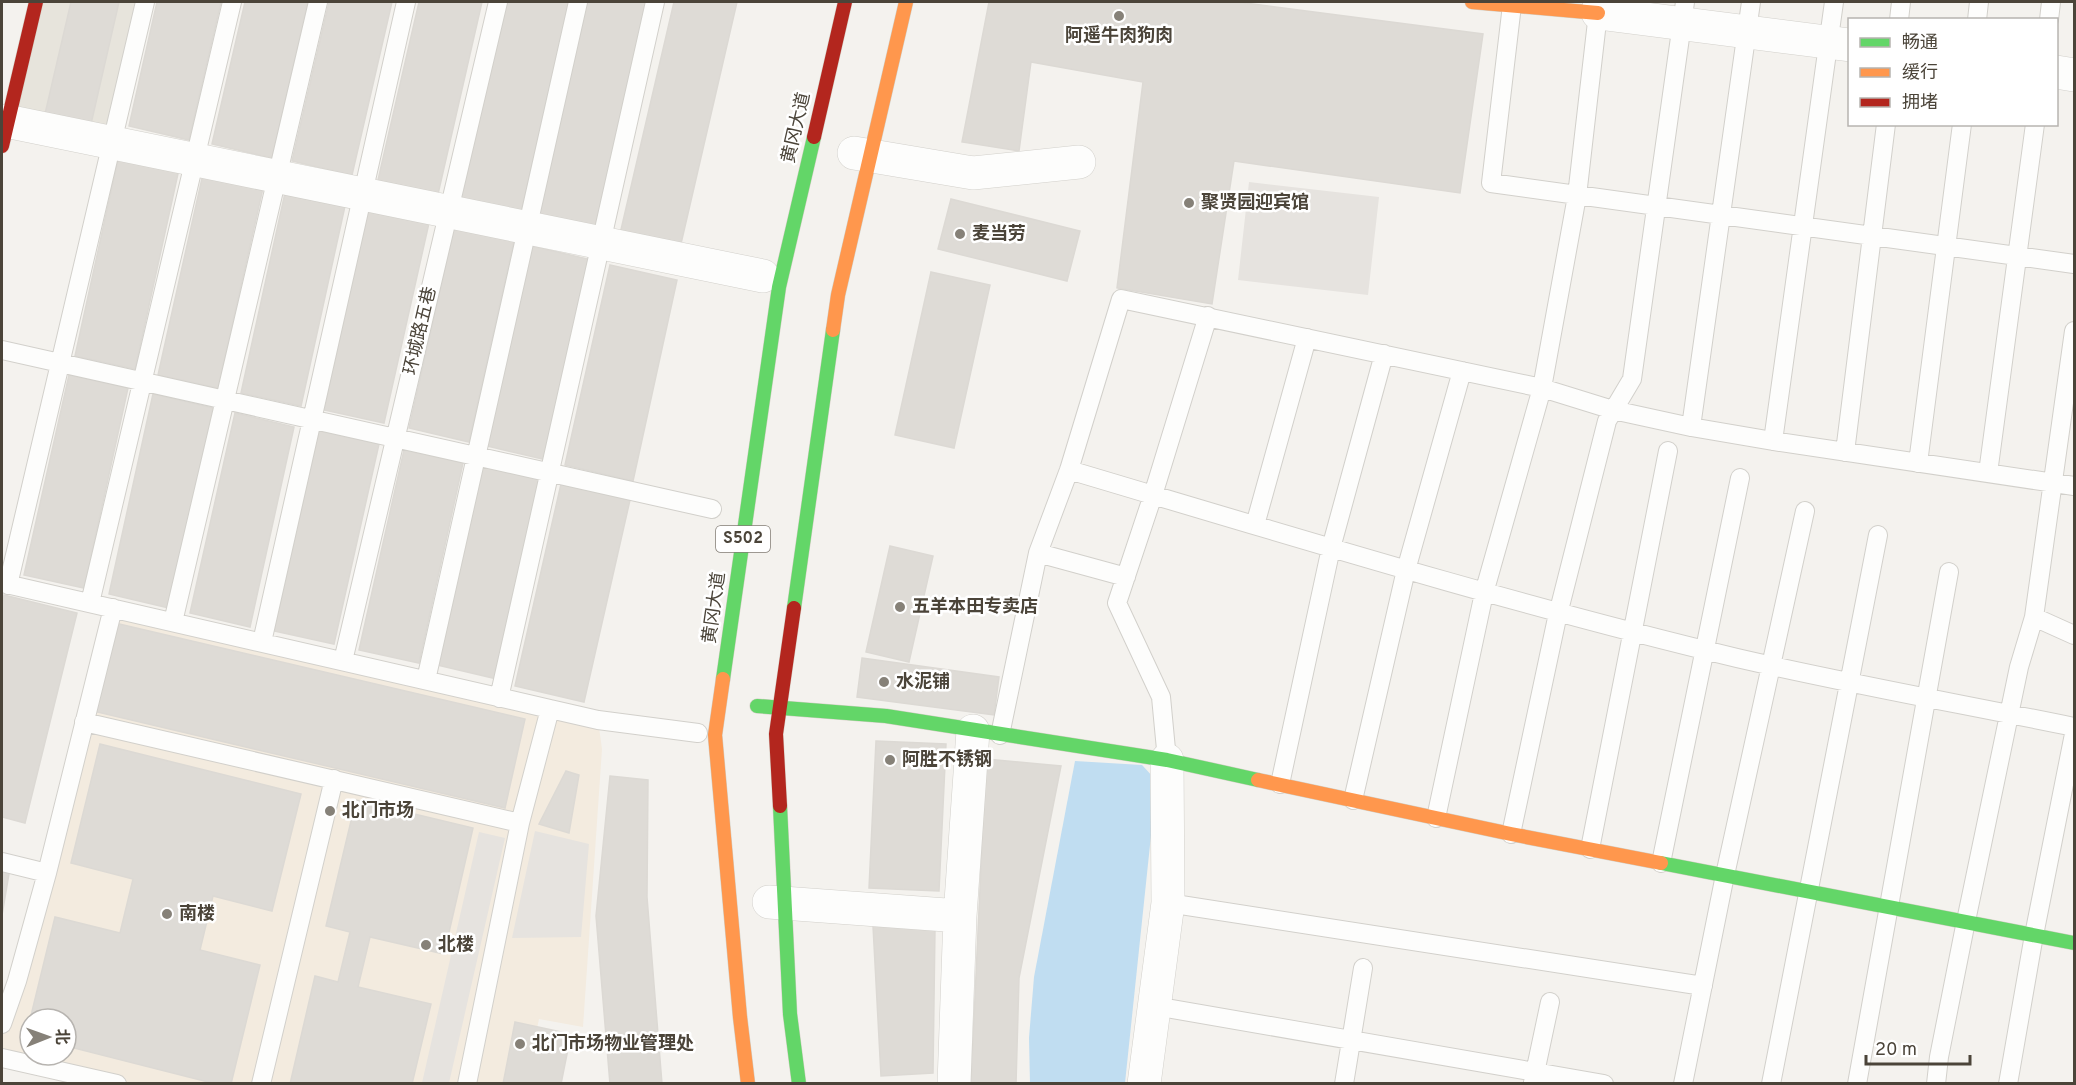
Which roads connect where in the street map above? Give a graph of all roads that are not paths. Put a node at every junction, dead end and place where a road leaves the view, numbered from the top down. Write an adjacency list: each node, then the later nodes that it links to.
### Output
1 (36, 2): 30 (main road)
2 (145, 2): 70 (lane)
3 (232, 2): 72 (lane)
4 (318, 2): 76 (lane)
5 (406, 2): 79 (lane)
6 (498, 2): 81 (lane, 环城路五巷)
7 (578, 2): 83 (lane)
8 (655, 2): 86 (lane)
9 (845, 2): 126 (main road, 黄冈大道 / S502)
10 (906, 2): 127 (main road)
11 (1472, 2): 17 (main road)
12 (1751, 2): 23 (lane)
13 (1834, 2): 24 (lane)
14 (1901, 2): 20 (lane)
15 (1979, 2): 21 (lane)
16 (2051, 2): 22 (lane)
17 (1512, 5): 18 (main road); 33 (lane)
18 (1599, 7): 19 (street); 33 (lane)
19 (1683, 13): 23 (street); 34 (lane)
20 (1899, 18)
21 (1977, 18)
22 (2049, 18)
23 (1748, 34): 24 (street); 35 (lane)
24 (1838, 44): 36 (lane)
25 (2058, 72): 26 (street)
26 (2074, 75)
27 (1886, 126): 37 (lane)
28 (1962, 126): 38 (lane)
29 (2035, 126): 39 (lane)
30 (3, 134): 41 (street)
31 (854, 153): 32 (street)
32 (1079, 162)
33 (1576, 196): 34 (lane); 48 (lane)
34 (1655, 206): 35 (lane); 49 (lane)
35 (1721, 216): 36 (lane); 50 (lane)
36 (1802, 227): 37 (lane); 51 (lane)
37 (1872, 237): 38 (lane); 53 (lane)
38 (1947, 247): 39 (lane); 54 (lane)
39 (2017, 256): 40 (lane); 56 (lane)
40 (2074, 264)
41 (763, 276)
42 (1208, 316): 44 (lane); 55 (lane); 60 (lane)
43 (2074, 331): 58 (lane)
44 (1307, 338): 46 (lane); 63 (lane)
45 (2, 350): 61 (lane)
46 (1384, 354): 47 (lane); 65 (lane)
47 (1462, 371): 48 (lane); 67 (lane)
48 (1542, 388): 49 (lane); 71 (lane)
49 (1613, 410): 50 (lane); 74 (lane)
50 (1691, 427): 51 (lane)
51 (1773, 441): 53 (lane)
52 (1668, 451): 77 (lane)
53 (1845, 452): 54 (lane)
54 (1918, 462): 56 (lane)
55 (1069, 471): 60 (lane); 66 (lane)
56 (1988, 473): 58 (lane)
57 (1740, 478): 80 (lane)
58 (2054, 483): 59 (lane); 75 (lane)
59 (2074, 486)
60 (1153, 495): 63 (lane); 69 (lane)
61 (712, 509)
62 (1805, 511): 82 (lane)
63 (1255, 525): 65 (lane)
64 (1878, 535): 84 (lane)
65 (1331, 548): 67 (lane); 97 (lane)
66 (1038, 553): 69 (lane); 93 (lane)
67 (1407, 570): 71 (lane); 98 (lane)
68 (1949, 572): 85 (lane)
69 (1126, 577): 95 (lane)
70 (4, 584): 72 (lane)
71 (1484, 593): 74 (lane); 99 (lane)
72 (90, 603): 73 (lane)
73 (113, 608): 76 (lane); 90 (lane)
74 (1558, 612): 77 (lane); 101 (lane)
75 (2034, 617): 78 (lane); 89 (lane)
76 (173, 621): 79 (lane)
77 (1633, 631): 80 (lane); 102 (lane)
78 (2074, 635)
79 (261, 642): 81 (lane)
80 (1705, 649): 82 (lane); 104 (lane)
81 (343, 660): 83 (lane)
82 (1772, 665): 84 (lane); 106 (lane)
83 (426, 680): 86 (lane)
84 (1849, 681): 85 (lane); 107 (lane)
85 (1927, 696): 89 (lane); 110 (lane)
86 (499, 698): 88 (lane)
87 (757, 706): 93 (main road)
88 (550, 709): 92 (lane); 100 (lane)
89 (2009, 714): 91 (lane); 112 (lane)
90 (84, 722): 96 (lane); 105 (lane)
91 (2074, 727)
92 (698, 733)
93 (987, 733): 95 (main road); 111 (street)
94 (2074, 734): 113 (lane)
95 (1167, 760): 97 (main road); 109 (street)
96 (334, 779): 100 (lane); 124 (lane)
97 (1280, 784): 98 (main road)
98 (1353, 800): 99 (main road)
99 (1436, 818): 101 (main road)
100 (520, 823): 125 (lane)
101 (1511, 834): 102 (main road)
102 (1590, 849): 104 (main road)
103 (2, 862): 105 (lane)
104 (1660, 863): 106 (main road)
105 (47, 873): 119 (lane)
106 (1725, 875): 107 (main road); 116 (lane)
107 (1809, 890): 110 (main road); 133 (lane)
108 (769, 902): 111 (street)
109 (1168, 903): 116 (lane); 118 (street)
110 (1889, 906): 112 (main road); 134 (lane)
111 (960, 916): 128 (street)
112 (1966, 921): 113 (main road); 135 (lane)
113 (2034, 935): 114 (main road); 136 (lane)
114 (2074, 943)
115 (1363, 968): 120 (lane)
116 (1703, 986): 132 (lane)
117 (1550, 1002): 122 (lane)
118 (1155, 1006): 120 (lane); 129 (street)
119 (2, 1024)
120 (1351, 1040): 122 (lane); 130 (lane)
121 (2, 1058): 123 (lane)
122 (1534, 1078): 131 (lane)
123 (117, 1083)
124 (261, 1083)
125 (467, 1083)
126 (748, 1083)
127 (799, 1083)
128 (954, 1083)
129 (1144, 1083)
130 (1344, 1083)
131 (1604, 1083)
132 (1683, 1083)
133 (1772, 1083)
134 (1857, 1083)
135 (1936, 1083)
136 (2008, 1083)

